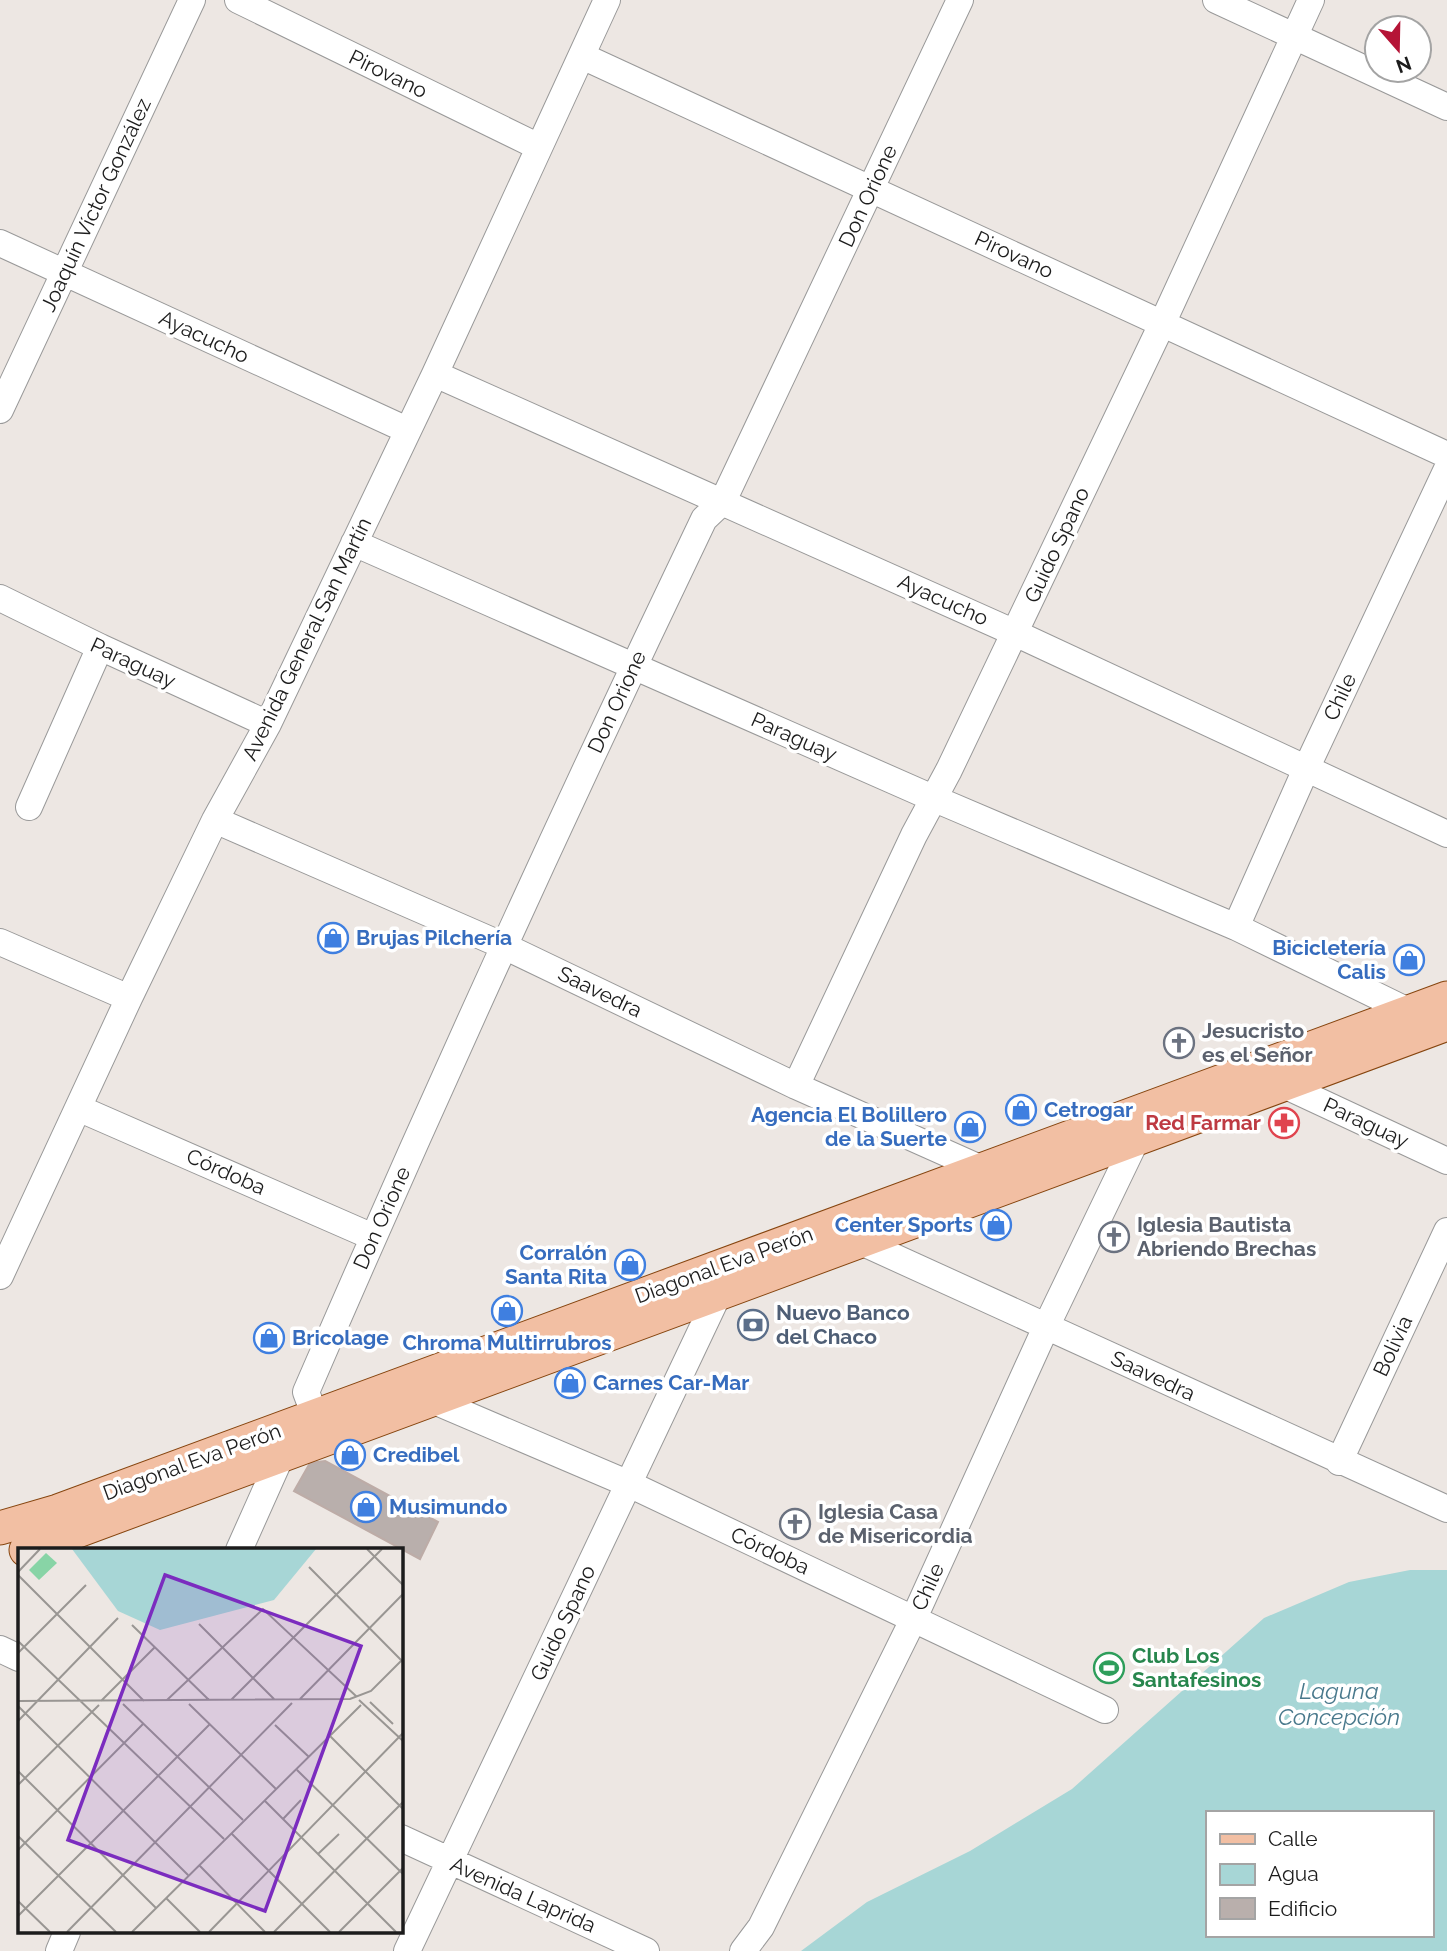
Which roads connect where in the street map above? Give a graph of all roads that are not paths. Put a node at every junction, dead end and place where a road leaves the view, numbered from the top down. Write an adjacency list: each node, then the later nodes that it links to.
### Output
1 (192, 0): 13 (street, Joaquín Víctor González)
2 (238, 0): 10 (street, Pirovano)
3 (607, 0): 8 (street, Avenida General San Martín)
4 (960, 0): 11 (street, Don Orione)
5 (1216, 0): 7 (street)
6 (1311, 0): 7 (street, Guido Spano)
7 (1294, 36): 9 (street); 14 (street, Guido Spano)
8 (582, 56): 10 (street, Avenida General San Martín); 11 (street, Pirovano)
9 (1447, 107)
10 (539, 147): 15 (street, Avenida General San Martín)
11 (872, 189): 14 (street, Pirovano); 20 (street, Don Orione)
12 (0, 243): 13 (street, Ayacucho)
13 (64, 273): 16 (street, Joaquín Víctor González); 17 (street, Ayacucho)
14 (1162, 324): 18 (street, Pirovano); 23 (street, Guido Spano)
15 (435, 374): 17 (street, Avenida General San Martín); 20 (street, Ayacucho)
16 (0, 410)
17 (408, 430): 21 (street, Avenida General San Martín)
18 (1447, 455)
19 (1447, 469): 27 (street, Chile)
20 (723, 501): 23 (street, Ayacucho); 25 (street, Don Orione)
21 (354, 543): 25 (street, Paraguay); 26 (street, Avenida General San Martín)
22 (0, 598): 24 (street, Paraguay)
23 (1015, 632): 27 (street, Ayacucho); 28 (street, Guido Spano)
24 (100, 648): 26 (street, Paraguay); 29 (street)
25 (633, 667): 28 (street, Paraguay); 34 (street, Don Orione)
26 (268, 724): 30 (street, Avenida General San Martín)
27 (1306, 769): 31 (street, Ayacucho); 32 (street, Chile)
28 (935, 799): 32 (street, Paraguay); 40 (street, Guido Spano)
29 (29, 807)
30 (215, 821): 34 (street, Saavedra); 35 (street, Avenida General San Martín)
31 (1447, 834)
32 (1236, 927): 37 (street, Paraguay)
33 (0, 942): 35 (street)
34 (504, 946): 40 (street, Saavedra); 46 (street, Don Orione)
35 (129, 998): 41 (street, Avenida General San Martín)
36 (1447, 998): 37 (main road, Diagonal Eva Perón)
37 (1409, 1012): 44 (main road, Diagonal Eva Perón)
38 (1447, 1024): 39 (main road, Diagonal Eva Perón)
39 (1284, 1085): 42 (main road, Diagonal Eva Perón); 43 (street, Paraguay)
40 (796, 1086): 44 (street, Saavedra)
41 (78, 1108): 46 (street, Córdoba); 48 (street, Avenida General San Martín)
42 (1136, 1140): 47 (main road, Diagonal Eva Perón); 50 (street, Chile)
43 (1447, 1160)
44 (982, 1169): 52 (main road, Diagonal Eva Perón)
45 (1447, 1231): 54 (street, Bolivia)
46 (373, 1237): 52 (street, Don Orione)
47 (859, 1241): 49 (main road, Diagonal Eva Perón); 50 (street, Saavedra)
48 (0, 1276)
49 (718, 1295): 51 (main road, Diagonal Eva Perón); 55 (street, Guido Spano)
50 (1046, 1326): 54 (street, Saavedra); 62 (street, Chile)
51 (432, 1400): 53 (main road, Diagonal Eva Perón); 55 (street, Córdoba)
52 (315, 1416): 57 (main road, Diagonal Eva Perón)
53 (281, 1455): 58 (main road, Diagonal Eva Perón); 59 (street)
54 (1339, 1462): 56 (street, Saavedra)
55 (629, 1484): 62 (street, Córdoba); 67 (street, Guido Spano)
56 (1447, 1509)
57 (0, 1528)
58 (31, 1548)
59 (240, 1548)
60 (18, 1553): 61 (main road)
61 (0, 1562)
62 (914, 1618): 65 (street, Córdoba); 72 (street, Chile)
63 (0, 1649): 64 (street)
64 (18, 1658)
65 (1105, 1710)
66 (402, 1838): 67 (street, Avenida Laprida)
67 (449, 1861): 70 (street, Guido Spano); 71 (street, Avenida Laprida)
68 (66, 1934): 69 (street)
69 (59, 1951)
70 (407, 1951)
71 (646, 1951)
72 (743, 1951)

